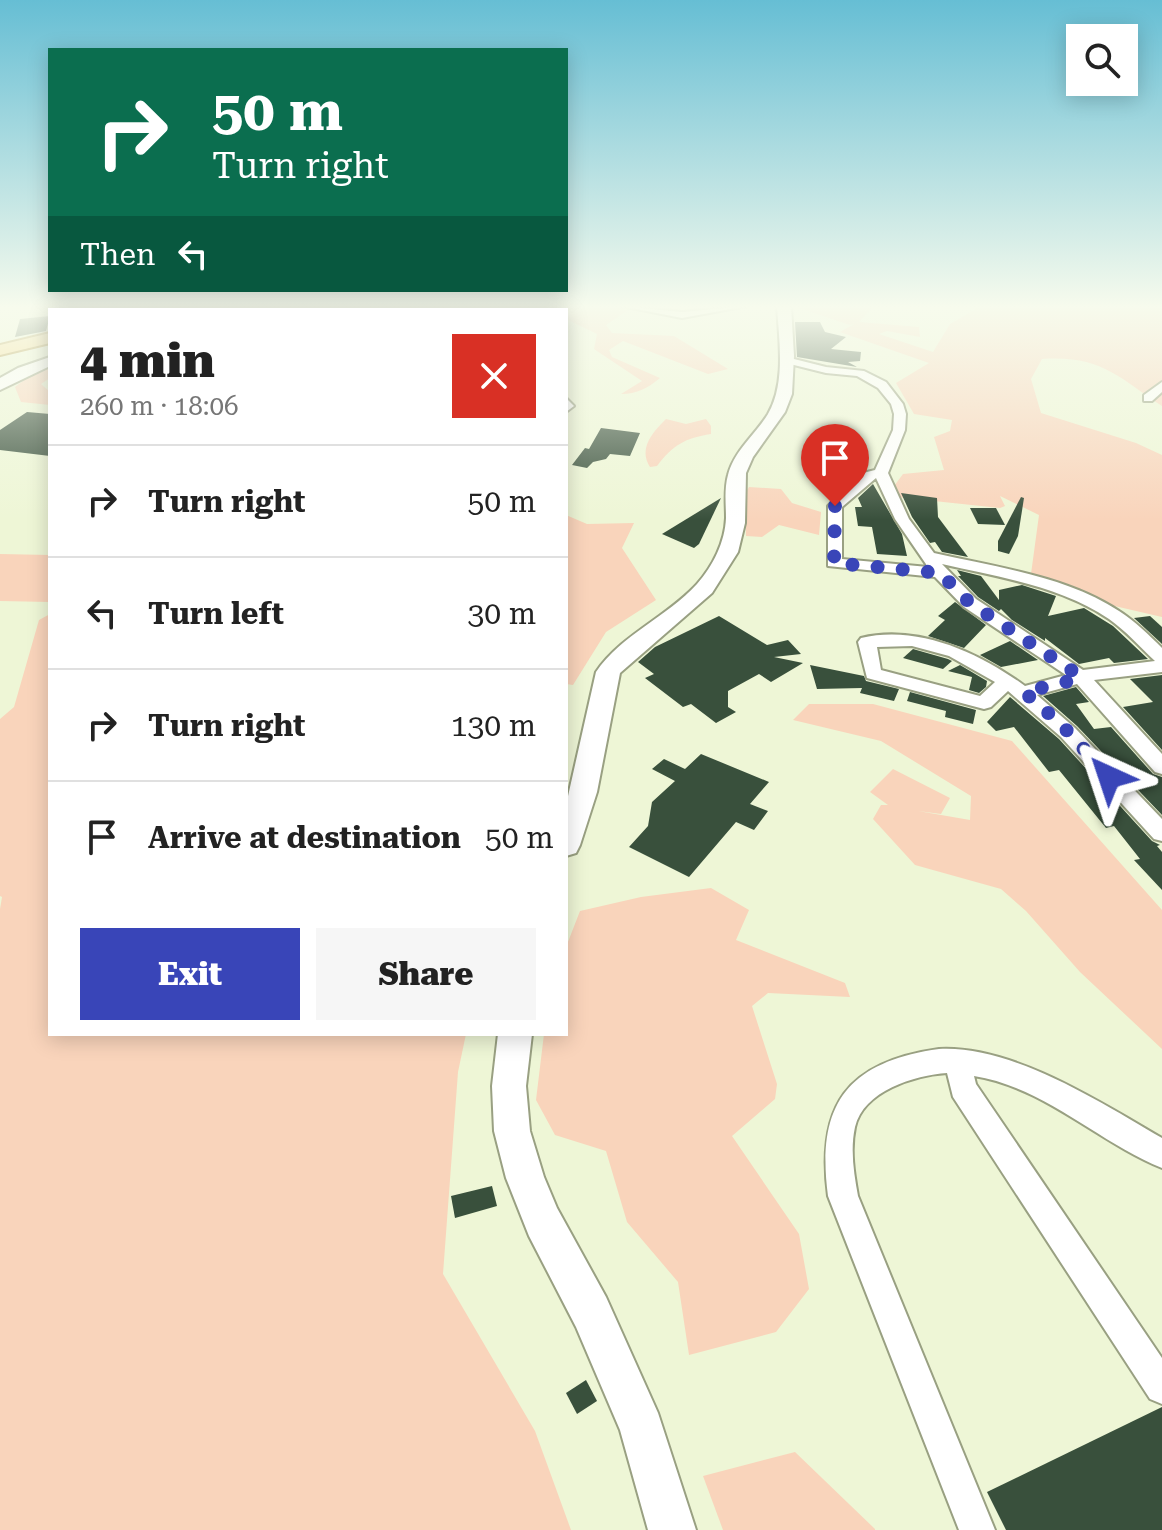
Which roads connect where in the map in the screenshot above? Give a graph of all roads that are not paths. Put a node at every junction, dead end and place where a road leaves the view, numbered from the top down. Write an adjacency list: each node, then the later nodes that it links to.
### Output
1 (784, 377): 14 (street)
2 (868, 377): 5 (street)
3 (1162, 386): 4 (street)
4 (1148, 398)
5 (881, 473): 6 (street); 7 (street)
6 (930, 557): 7 (street); 8 (street)
7 (940, 573): 10 (street)
8 (1162, 658)
9 (1162, 666): 10 (street)
10 (1080, 676): 11 (street); 12 (street)
11 (1015, 686): 11 (street); 13 (street)
12 (1162, 767)
13 (1162, 833)
14 (568, 839)
15 (515, 1036): 19 (street)
16 (958, 1061): 17 (street); 18 (street); 20 (street)
17 (1162, 1154)
18 (1162, 1387)
19 (672, 1530)
20 (977, 1530)

